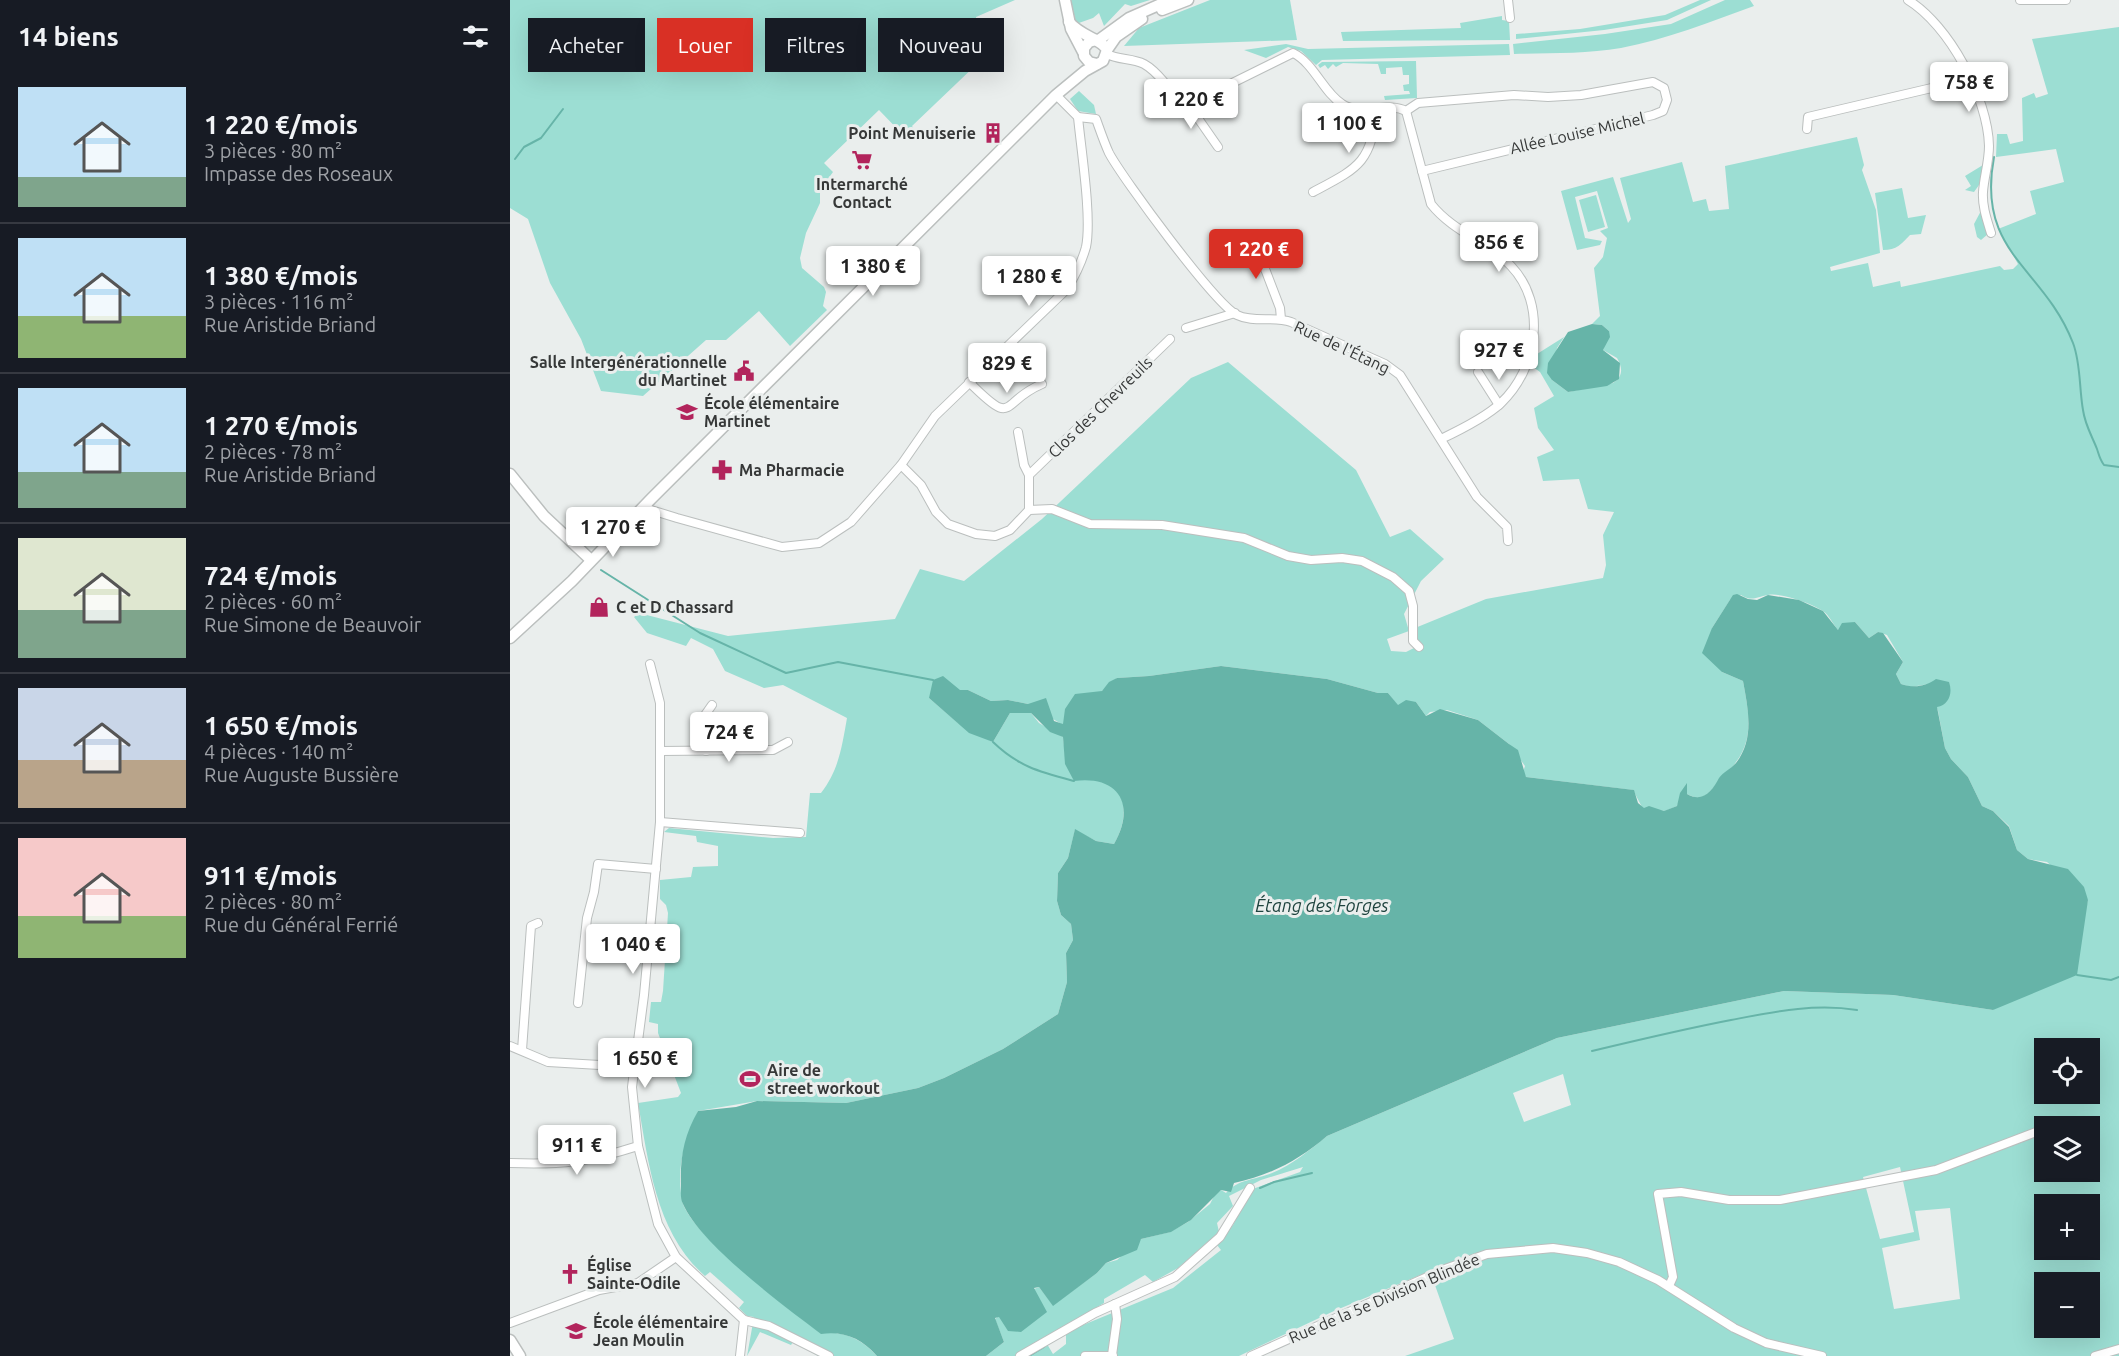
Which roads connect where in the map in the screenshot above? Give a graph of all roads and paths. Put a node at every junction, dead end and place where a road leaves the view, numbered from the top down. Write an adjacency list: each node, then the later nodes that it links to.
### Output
1 (1065, 0): 9 (street)
2 (1170, 0): 10 (street)
3 (1188, 0): 12 (street)
4 (1508, 0): 8 (street)
5 (1908, 0): 13 (street)
6 (2020, 0): 7 (street)
7 (2066, 0)
8 (1510, 18)
9 (1070, 22): 10 (street); 11 (street)
10 (1094, 40): 11 (street); 12 (street)
11 (1083, 54): 12 (street); 14 (street)
12 (1103, 58): 14 (street); 15 (street)
13 (1971, 79): 19 (street); 23 (street)
14 (1056, 95): 18 (street); 38 (street)
15 (1186, 101): 16 (street); 20 (street)
16 (1376, 109): 17 (street); 22 (street)
17 (1406, 111): 21 (street); 21 (street, Allée Louise Michel)
18 (1078, 117): 25 (street); 30 (street)
19 (1807, 129)
20 (1218, 147)
21 (1422, 171): 32 (street)
22 (1313, 192)
23 (1991, 233)
24 (1252, 235): 26 (street)
25 (1235, 314): 26 (street, Rue de l'Étang); 27 (street)
26 (1281, 319): 34 (street, Rue de l'Étang)
27 (1186, 328)
28 (1170, 339): 37 (street, Clos des Chevreuils)
29 (1478, 372): 32 (street)
30 (969, 382): 31 (street); 35 (street)
31 (1042, 384)
32 (1499, 405): 34 (street)
33 (1018, 432): 37 (street, Clos des Chevreuils)
34 (1441, 439): 40 (street, Rue de l'Étang)
35 (901, 465): 38 (street); 39 (street)
36 (510, 474): 41 (street)
37 (1029, 475): 39 (street, Clos des Chevreuils)
38 (645, 506): 41 (street)
39 (1029, 510): 43 (street)
40 (1508, 541)
41 (591, 560): 42 (street)
42 (510, 638)
43 (1419, 647)
44 (650, 664): 48 (street)
45 (712, 705): 47 (street)
46 (788, 742): 47 (street)
47 (706, 751): 48 (street)
48 (661, 752): 49 (street)
49 (660, 822): 50 (street); 51 (street)
50 (800, 833)
51 (656, 869): 53 (street); 56 (street)
52 (538, 923): 55 (street)
53 (578, 1003)
54 (510, 1046): 55 (street)
55 (522, 1050): 56 (street)
56 (633, 1067): 58 (street)
57 (2034, 1133): 62 (street)
58 (638, 1146): 59 (street); 61 (street)
59 (510, 1163)
60 (1250, 1188): 63 (street)
61 (676, 1257): 64 (street); 65 (street)
62 (1669, 1286): 74 (street, Rue de la 5e Division Blindée); 75 (street, Rue de la 5e Division Blindée)
63 (1115, 1304): 71 (street); 73 (street)
64 (744, 1320): 69 (street); 70 (street)
65 (510, 1323)
66 (510, 1340): 68 (street)
67 (2119, 1348): 76 (street)
68 (520, 1356)
69 (740, 1356)
70 (829, 1356)
71 (1020, 1356)
72 (1085, 1356): 73 (street)
73 (1113, 1356)
74 (1251, 1356)
75 (1822, 1356)
76 (2095, 1356)

